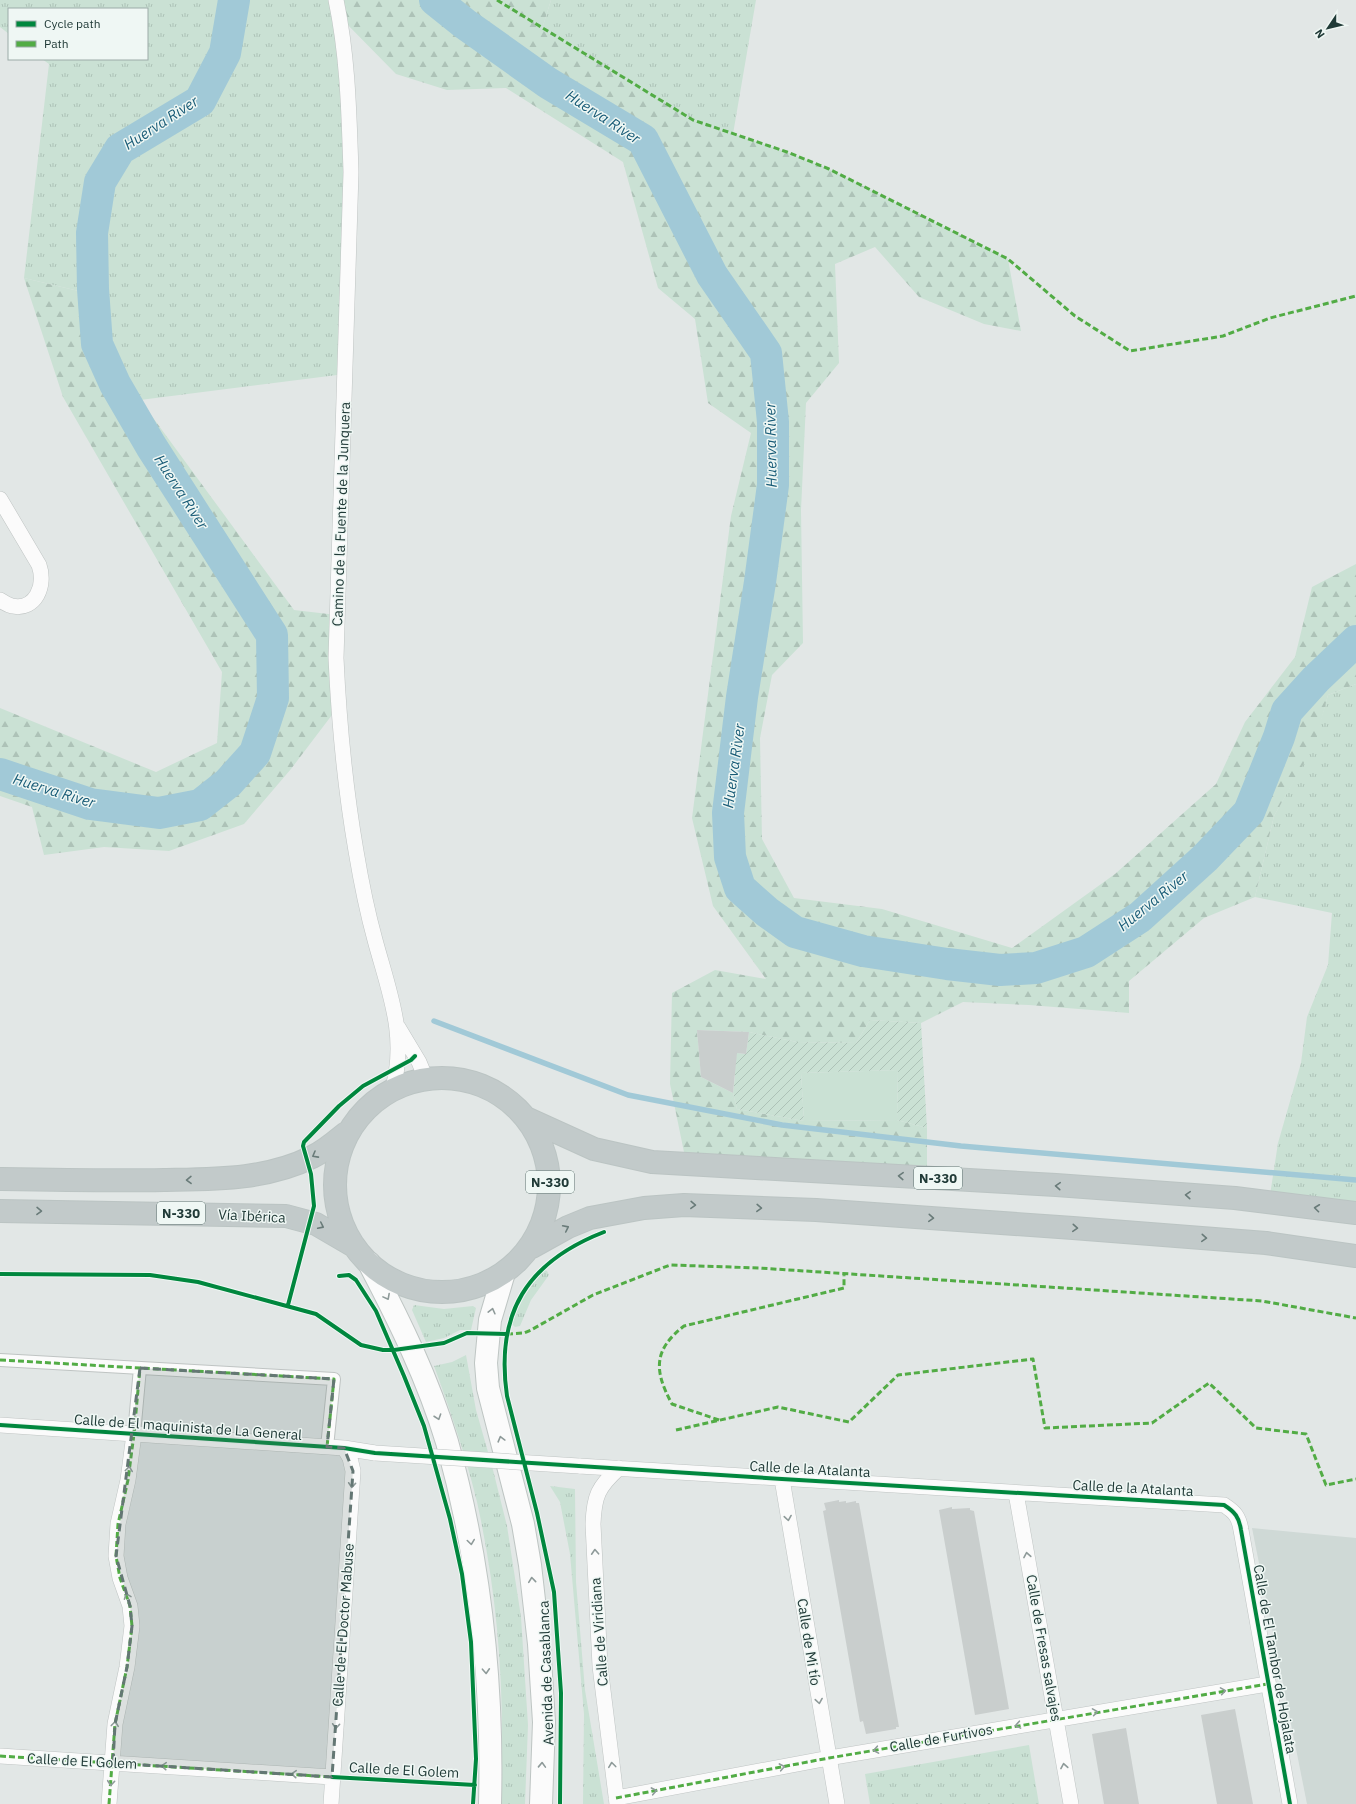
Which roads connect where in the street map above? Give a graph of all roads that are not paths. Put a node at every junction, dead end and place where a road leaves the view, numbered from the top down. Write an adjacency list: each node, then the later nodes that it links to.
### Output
1 (336, 0): 4 (street, Camino de la Fuente de la Junquera)
2 (0, 499): 3 (street)
3 (0, 600)
4 (397, 1024): 5 (street, Camino de la Fuente de la Junquera); 6 (street, Camino de la Fuente de la Junquera)
5 (426, 1079): 6 (highway, N-330); 7 (highway, N-330)
6 (392, 1091): 8 (highway, N-330)
7 (528, 1119): 11 (highway, N-330, one-way to 7); 13 (highway, N-330)
8 (346, 1133): 9 (highway, N-330, one-way to 9); 12 (highway, N-330)
9 (0, 1179)
10 (0, 1211): 12 (highway, Vía Ibérica / N-330, one-way to 12)
11 (1356, 1213)
12 (354, 1246): 15 (highway, N-330)
13 (532, 1247): 14 (highway, N-330, one-way to 14); 16 (highway, N-330)
14 (1356, 1256)
15 (369, 1262): 16 (highway, N-330); 37 (main road, one-way to 37)
16 (503, 1276): 38 (main road, Avenida de Casablanca, one-way to 16)
17 (0, 1360): 18 (street)
18 (140, 1368): 20 (street); 21 (street)
19 (0, 1425): 20 (street, Calle de El maquinista de La General)
20 (134, 1434): 21 (street, Calle de El maquinista de La General); 32 (street, one-way to 20)
21 (327, 1447): 22 (street, Calle de El maquinista de La General)
22 (344, 1448): 23 (street, Calle de El maquinista de La General); 33 (street, Calle de El Doctor Mabuse, one-way to 33)
23 (375, 1453): 24 (street, Calle de la Atalanta, bridge)
24 (619, 1468): 25 (street, Calle de la Atalanta); 34 (street, Calle de Viridiana, one-way to 24)
25 (782, 1479): 26 (street, Calle de la Atalanta); 31 (street, Calle de Mi tío, one-way to 31)
26 (1016, 1493): 27 (street, Calle de la Atalanta); 29 (street, Calle de Fresas salvajes, one-way to 26)
27 (1239, 1517): 28 (street, Calle de El Tambor de Hojalata)
28 (1268, 1684): 29 (street, Calle de Furtivos, one-way to 28); 41 (street, Calle de El Tambor de Hojalata)
29 (1056, 1718): 31 (street, Calle de Furtivos, one-way to 31); 40 (street, Calle de Fresas salvajes, one-way to 29)
30 (0, 1756): 32 (street, Calle de El Golem)
31 (829, 1758): 34 (street, Calle de Furtivos, one-way to 31); 39 (street, Calle de Mi tío)
32 (113, 1763): 33 (street, Calle de El Golem, one-way to 32); 35 (street, one-way to 35)
33 (332, 1777): 36 (street, Calle de El Doctor Mabuse)
34 (616, 1801)
35 (109, 1804)
36 (331, 1804)
37 (490, 1804)
38 (541, 1804)
39 (837, 1804)
40 (1071, 1804)
41 (1290, 1804)

